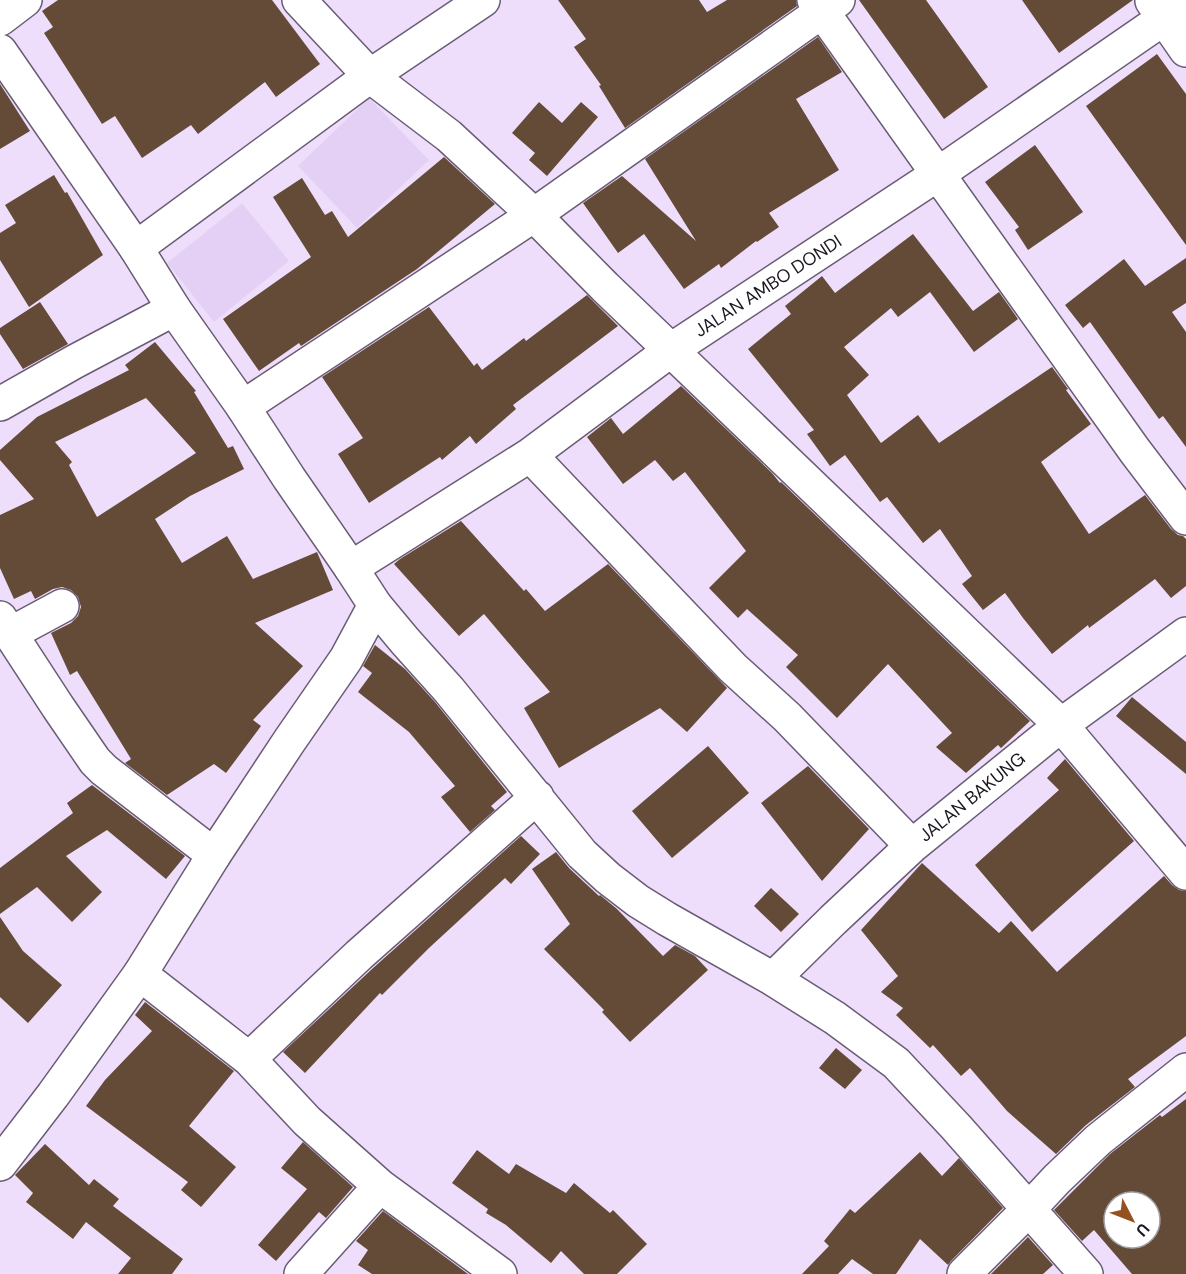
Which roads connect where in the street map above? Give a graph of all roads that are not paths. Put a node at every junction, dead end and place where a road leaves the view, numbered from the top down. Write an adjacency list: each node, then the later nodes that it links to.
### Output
1 (25, 0): 6 (street)
2 (299, 0): 9 (street)
3 (483, 0): 9 (street)
4 (825, 4): 10 (street); 11 (street)
5 (1167, 7): 7 (street); 10 (street, JALAN AMBO DONDI)
6 (0, 19)
7 (1186, 50)
8 (0, 51): 12 (street)
9 (370, 76): 11 (street); 12 (street)
10 (938, 174): 14 (street, JALAN AMBO DONDI); 18 (street)
11 (534, 214): 14 (street); 16 (street)
12 (136, 248): 13 (street)
13 (174, 309): 15 (street); 16 (street)
14 (671, 350): 17 (street, JALAN AMBO DONDI); 24 (street)
15 (0, 404)
16 (243, 407): 19 (street)
17 (530, 455): 19 (street, JALAN AMBO DONDI); 26 (street)
18 (1186, 518)
19 (351, 568): 20 (street)
20 (375, 605): 25 (street); 27 (street)
21 (62, 606): 22 (street)
22 (5, 626): 27 (street)
23 (1186, 634): 24 (street, JALAN BAKUNG)
24 (1061, 725): 26 (street, JALAN BAKUNG); 28 (street)
25 (537, 797): 30 (street); 31 (street)
26 (912, 846): 30 (street, JALAN BAKUNG)
27 (214, 855): 29 (street)
28 (1186, 873)
29 (140, 974): 31 (street); 33 (street)
30 (773, 979): 35 (street)
31 (249, 1059): 34 (street)
32 (1186, 1070): 35 (street)
33 (0, 1164)
34 (381, 1186): 36 (street); 37 (street)
35 (1029, 1210): 38 (street); 39 (street)
36 (301, 1274)
37 (500, 1274)
38 (964, 1274)
39 (1086, 1274)

